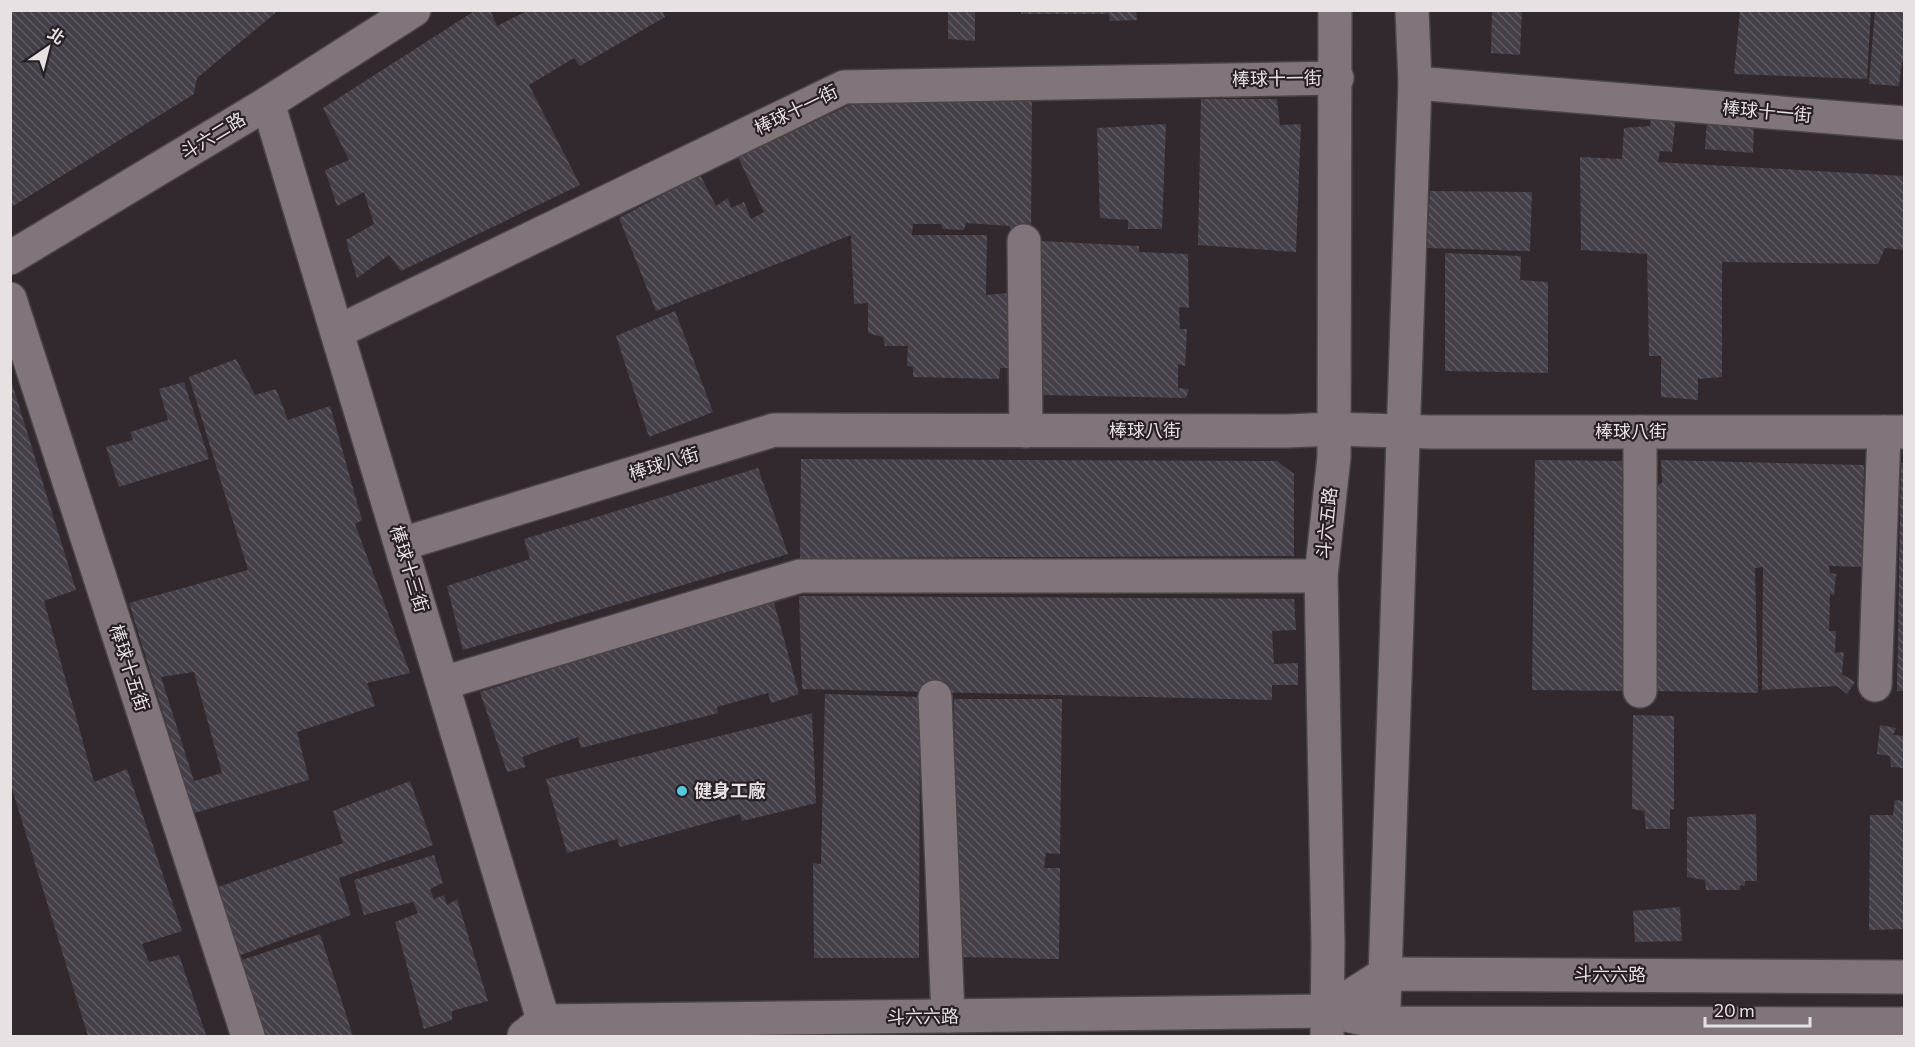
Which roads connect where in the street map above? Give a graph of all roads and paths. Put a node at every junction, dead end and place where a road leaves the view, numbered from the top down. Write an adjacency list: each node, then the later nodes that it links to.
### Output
1 (414, 10): 6 (street, 斗六二路)
2 (1335, 10): 4 (street, 斗六五路)
3 (1412, 10): 5 (street)
4 (1337, 78): 11 (street, 棒球十一街); 12 (street, 斗六五路)
5 (1415, 83): 7 (street, 棒球十一街); 14 (street)
6 (268, 103): 9 (street, 斗六二路); 11 (street, 棒球十三街)
7 (1905, 123)
8 (1024, 241): 13 (street)
9 (10, 258)
10 (10, 298): 30 (street, 棒球十五街)
11 (337, 332): 17 (street, 棒球十三街)
12 (1334, 429): 13 (street, 棒球八街); 14 (street, 棒球八街); 18 (street, 斗六五路)
13 (1026, 431): 17 (street, 棒球八街)
14 (1403, 432): 15 (street, 棒球八街); 23 (street)
15 (1640, 432): 16 (street, 棒球八街); 21 (street)
16 (1894, 432): 20 (street)
17 (402, 544): 19 (street, 棒球十三街)
18 (1321, 576): 19 (street); 26 (street, 斗六五路)
19 (443, 683): 29 (street, 棒球十三街)
20 (1875, 685)
21 (1640, 691)
22 (935, 697): 25 (street)
23 (1385, 974): 24 (street, 斗六六路); 26 (street); 28 (street)
24 (1905, 977)
25 (948, 1016): 26 (street, 斗六六路); 29 (street, 斗六六路)
26 (1327, 1024): 28 (street, 斗六六路)
27 (1905, 1024): 28 (street, 斗六六路)
28 (1383, 1030)
29 (538, 1032)
30 (248, 1036)

